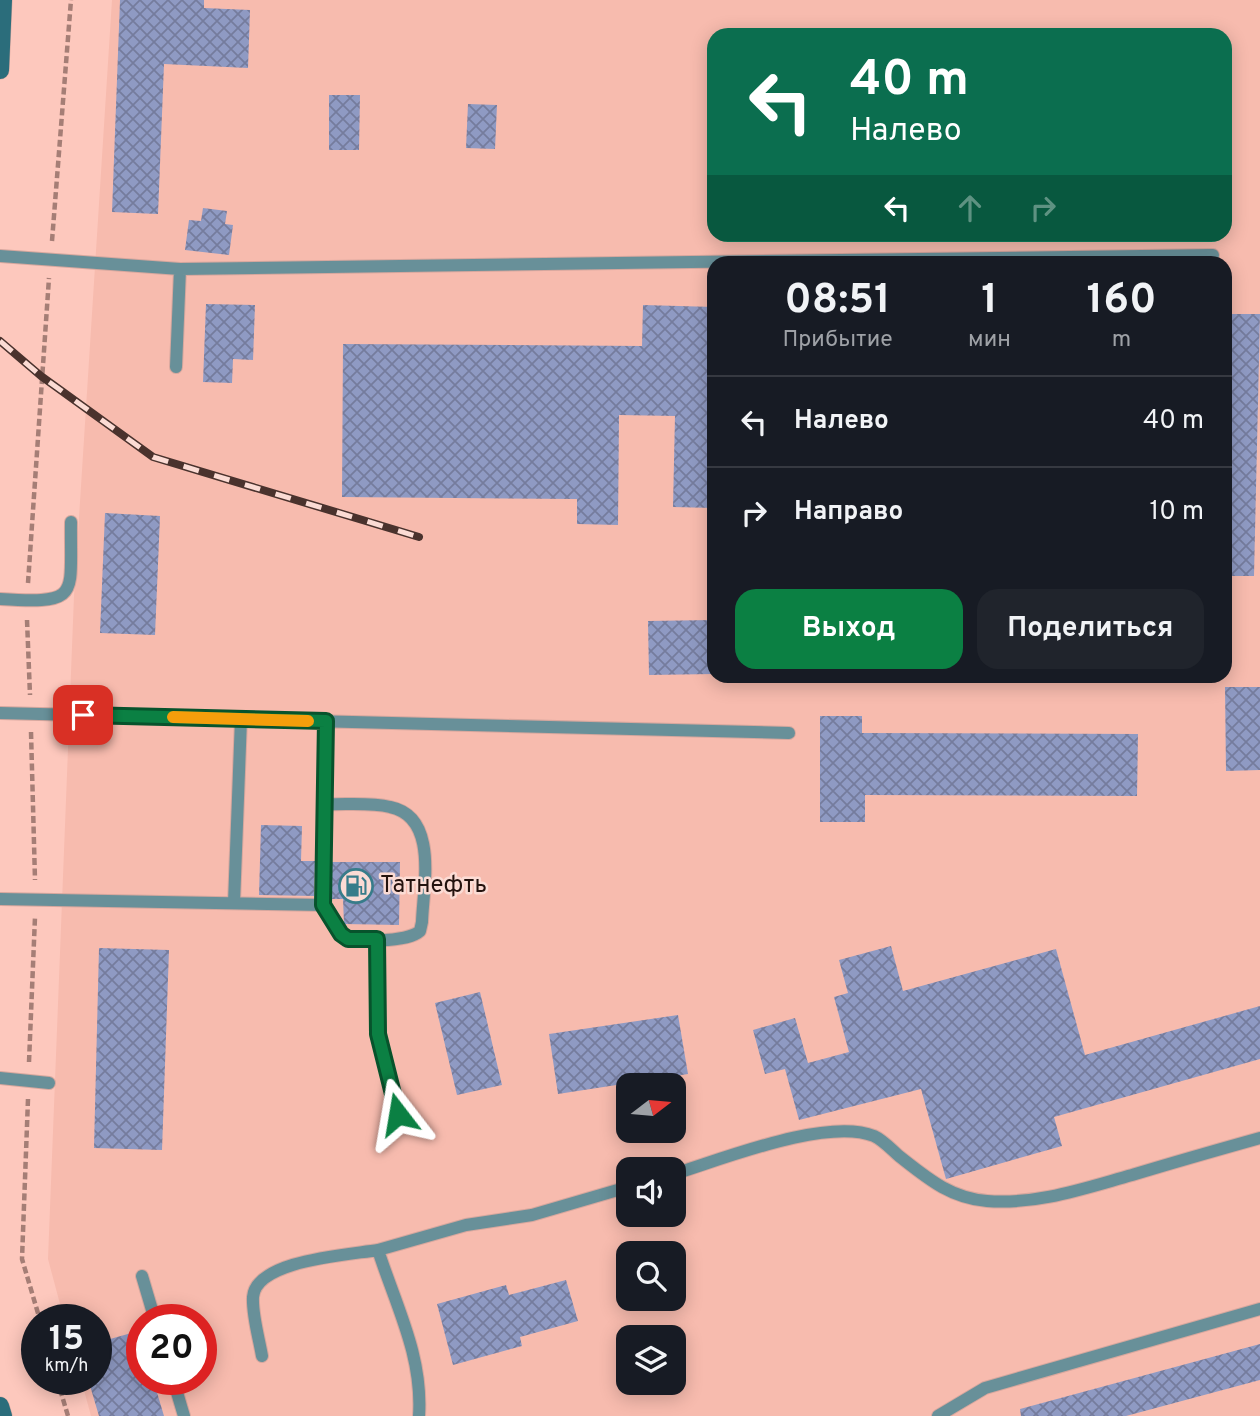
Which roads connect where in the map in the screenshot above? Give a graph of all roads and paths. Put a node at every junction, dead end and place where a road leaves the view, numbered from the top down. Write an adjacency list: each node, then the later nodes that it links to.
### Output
1 (3, 0): 3 (main road)
2 (71, 0): 7 (path)
3 (0, 70)
4 (1213, 255): 6 (lane)
5 (0, 256): 7 (lane)
6 (1139, 256)
7 (51, 260): 9 (lane); 13 (path)
8 (707, 262): 9 (lane)
9 (180, 269): 10 (lane)
10 (176, 367)
11 (71, 522): 13 (lane)
12 (0, 599): 13 (lane)
13 (26, 601): 15 (path)
14 (0, 713): 15 (lane)
15 (30, 713): 16 (lane); 21 (path)
16 (242, 719): 17 (lane); 22 (lane)
17 (326, 721): 18 (lane); 19 (lane)
18 (789, 733)
19 (324, 804): 23 (lane); 24 (lane)
20 (0, 899): 21 (lane)
21 (36, 900): 22 (lane); 26 (path)
22 (234, 903): 23 (lane)
23 (323, 905): 24 (lane)
24 (377, 939): 28 (lane)
25 (0, 1078): 26 (lane)
26 (28, 1081): 27 (lane); 34 (path)
27 (49, 1083)
28 (398, 1114)
29 (1260, 1138): 30 (lane)
30 (686, 1170)
31 (616, 1191): 32 (lane)
32 (378, 1250): 37 (lane); 44 (lane)
33 (142, 1276): 35 (lane)
34 (35, 1304)
35 (150, 1304)
36 (1260, 1309): 45 (lane)
37 (262, 1356)
38 (62, 1395): 42 (path)
39 (178, 1395): 43 (lane)
40 (0, 1406): 41 (main road)
41 (3, 1416)
42 (68, 1416)
43 (184, 1416)
44 (419, 1416)
45 (938, 1416)

